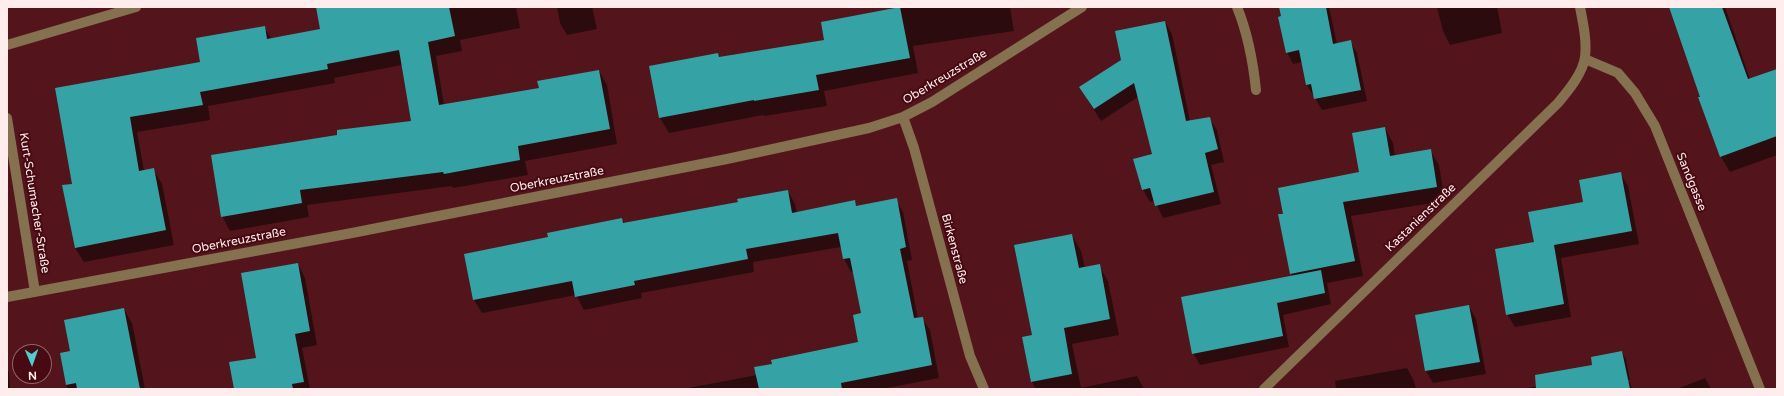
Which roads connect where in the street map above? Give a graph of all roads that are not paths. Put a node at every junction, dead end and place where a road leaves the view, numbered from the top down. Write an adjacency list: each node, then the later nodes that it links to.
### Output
1 (136, 7): 5 (street)
2 (1082, 7): 8 (street, Oberkreuzstraße)
3 (1237, 7): 7 (street)
4 (1580, 7): 6 (street)
5 (7, 45)
6 (1585, 59): 13 (street, Kastanienstraße); 14 (street, Sandgasse)
7 (1256, 90)
8 (903, 117): 10 (street, Oberkreuzstraße); 12 (street, Birkenstraße)
9 (7, 118): 10 (street, Kurt-Schumacher-Straße)
10 (35, 292): 11 (street, Oberkreuzstraße)
11 (7, 297)
12 (981, 388)
13 (1264, 389)
14 (1760, 389)

